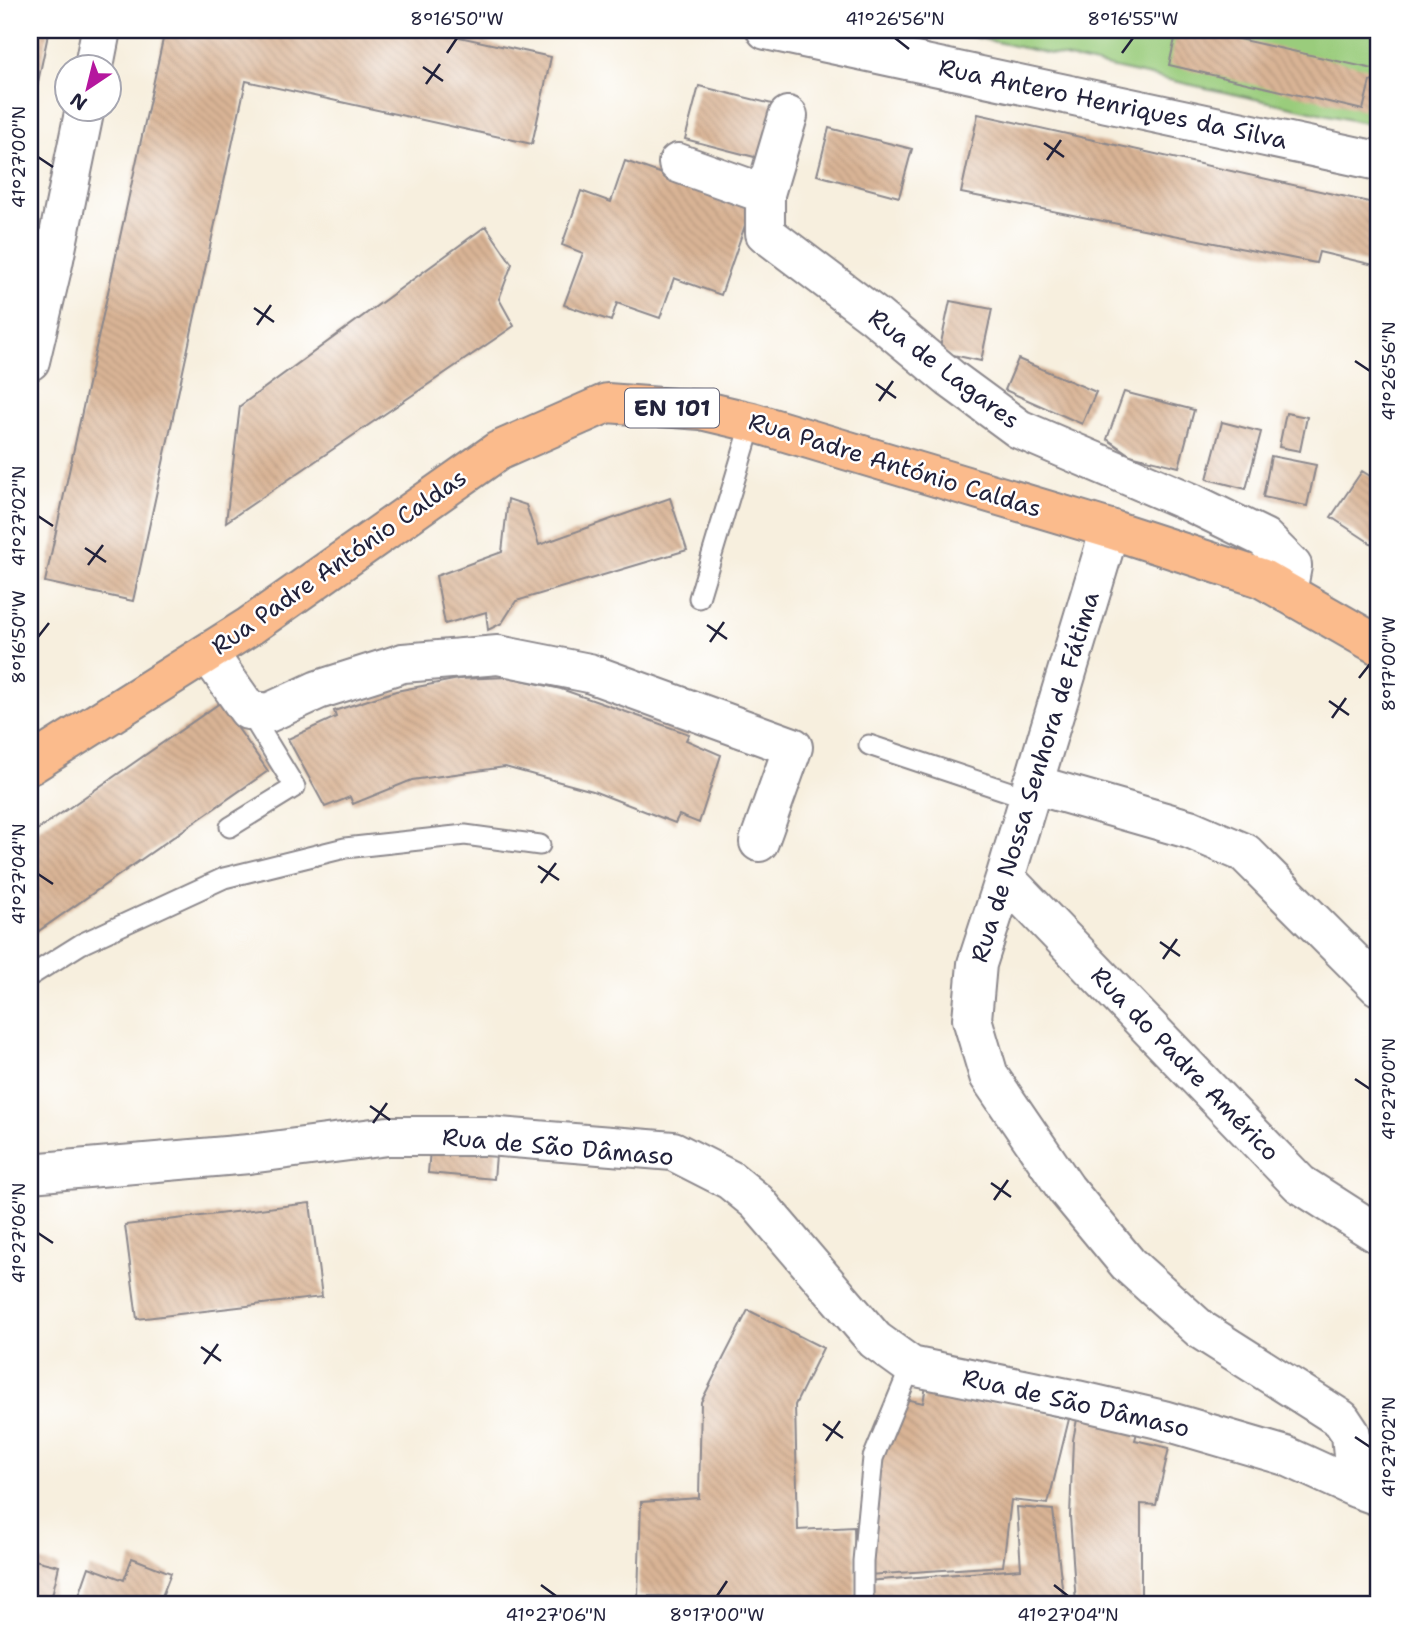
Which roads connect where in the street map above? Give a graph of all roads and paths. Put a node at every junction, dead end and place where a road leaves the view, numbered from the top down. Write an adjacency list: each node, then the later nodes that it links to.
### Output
1 (101, 30): 3 (street)
2 (766, 30): 6 (street, Rua Antero Henriques da Silva)
3 (97, 52)
4 (788, 116): 8 (street, Rua de Lagares)
5 (81, 122): 9 (street)
6 (1378, 161)
7 (678, 163): 8 (street)
8 (765, 194): 13 (street, Rua de Lagares)
9 (41, 262): 10 (street)
10 (30, 361)
11 (752, 422): 12 (main road, Rua Padre António Caldas / EN 101); 14 (lane); 16 (main road, Rua Padre António Caldas / EN 101)
12 (1110, 530): 13 (main road, Rua Padre António Caldas / EN 101); 20 (street, Rua de Nossa Senhora de Fátima)
13 (1287, 593): 15 (main road, Rua Padre António Caldas / EN 101)
14 (699, 598)
15 (1378, 645)
16 (208, 653): 17 (street); 19 (main road, Rua Padre António Caldas / EN 101)
17 (248, 710): 21 (lane); 22 (street)
18 (870, 745): 20 (lane)
19 (30, 765)
20 (1030, 791): 24 (street, Rua de Nossa Senhora de Fátima); 26 (street)
21 (230, 827)
22 (759, 842)
23 (540, 845): 25 (lane)
24 (1005, 878): 28 (street, Rua do Padre Américo); 30 (street, Rua de Nossa Senhora de Fátima)
25 (30, 976)
26 (1378, 986)
27 (30, 1173): 29 (street, Rua de São Dâmaso)
28 (1378, 1234)
29 (911, 1366): 30 (street, Rua de São Dâmaso); 31 (lane)
30 (1366, 1474)
31 (863, 1604)

